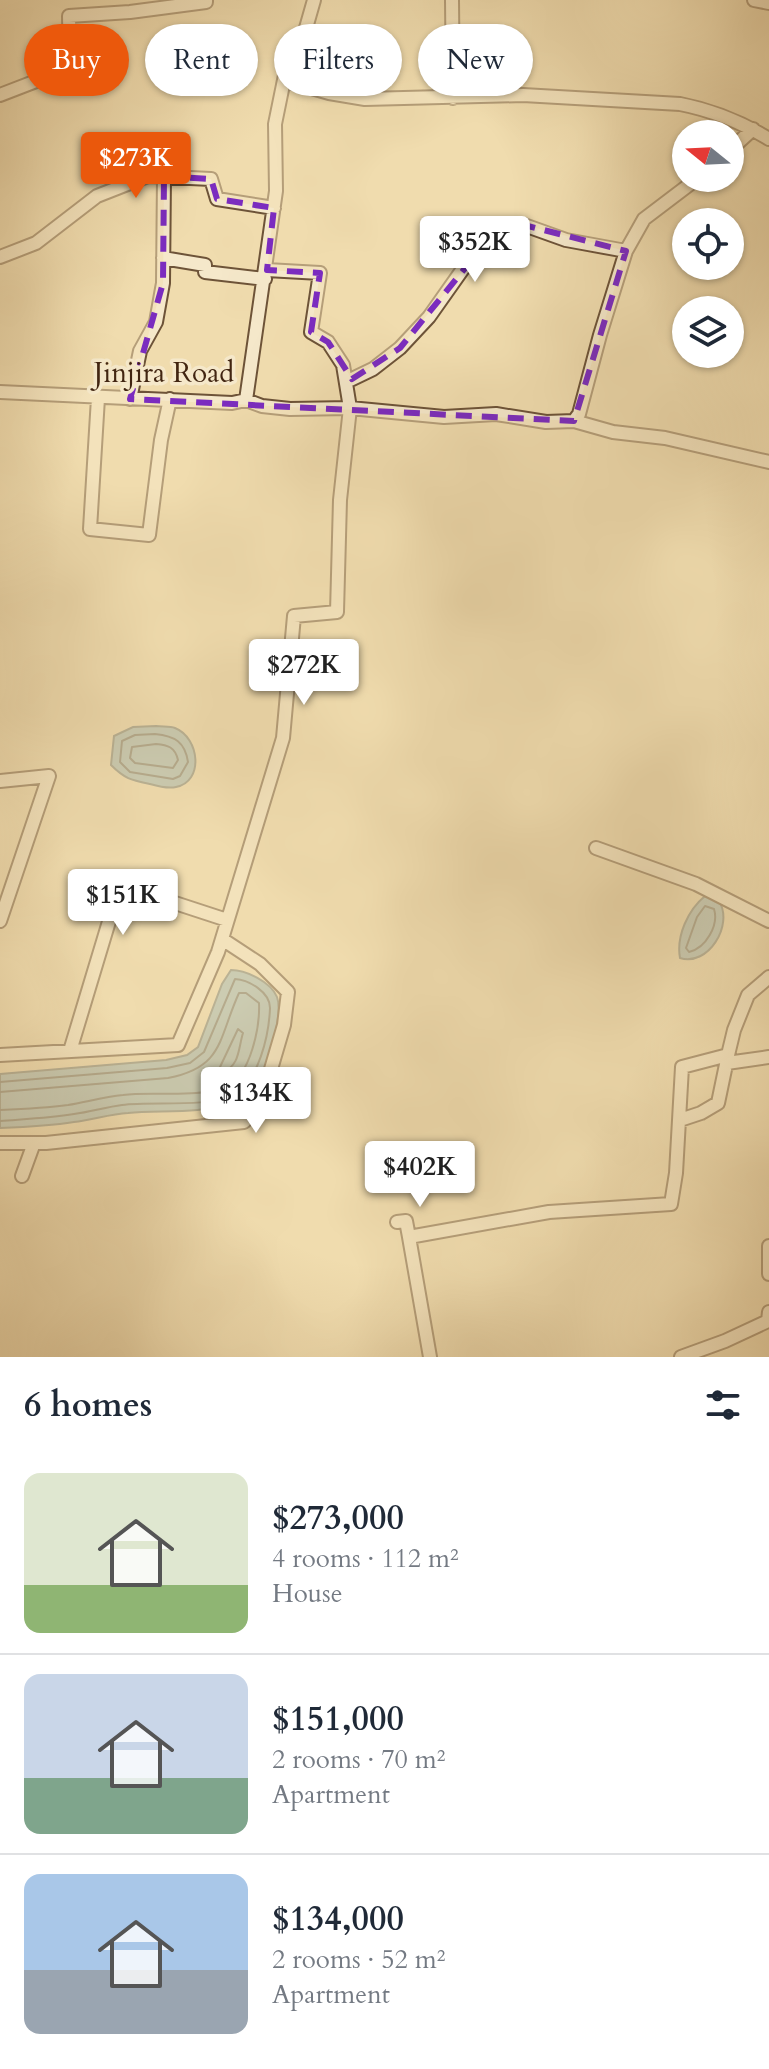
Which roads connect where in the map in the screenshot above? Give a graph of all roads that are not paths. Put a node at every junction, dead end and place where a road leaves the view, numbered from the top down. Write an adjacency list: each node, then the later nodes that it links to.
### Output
1 (206, 0): 7 (street)
2 (314, 0): 6 (street, Jinjira Road)
3 (452, 0): 10 (street)
4 (754, 0): 5 (street)
5 (769, 3)
6 (307, 24)
7 (0, 95)
8 (281, 96): 16 (street, Jinjira Road)
9 (347, 96): 10 (street)
10 (453, 98): 11 (street)
11 (753, 129): 12 (street); 13 (street)
12 (744, 137)
13 (769, 139)
14 (164, 176): 16 (street); 18 (street); 19 (street)
15 (680, 192): 17 (street)
16 (274, 208): 20 (street, Jinjira Road)
17 (626, 251): 21 (street); 28 (street)
18 (0, 257)
19 (163, 258): 20 (street); 24 (street)
20 (266, 274): 21 (street); 26 (street, Jinjira Road)
21 (346, 382): 27 (street)
22 (0, 392): 23 (street, Jinjira Road)
23 (98, 398): 24 (street, Jinjira Road); 25 (street)
24 (130, 399): 25 (street, Jinjira Road)
25 (170, 399): 26 (street, Jinjira Road)
26 (246, 400): 27 (street)
27 (350, 408): 28 (street); 32 (street)
28 (574, 421): 29 (street)
29 (769, 462)
30 (0, 781): 33 (street)
31 (596, 848): 34 (street)
32 (227, 920): 35 (street); 37 (street)
33 (0, 921)
34 (769, 921)
35 (222, 939): 37 (street); 43 (street)
36 (769, 977): 40 (street)
37 (70, 1051): 38 (street)
38 (0, 1055)
39 (769, 1057): 40 (street)
40 (728, 1059): 41 (street); 41 (street)
41 (680, 1120): 46 (street)
42 (0, 1143): 43 (street)
43 (34, 1143): 44 (street)
44 (22, 1176)
45 (397, 1222): 46 (street)
46 (409, 1237): 50 (street)
47 (769, 1246): 48 (street)
48 (769, 1274)
49 (769, 1312): 51 (street)
50 (430, 1357)
51 (681, 1357)

